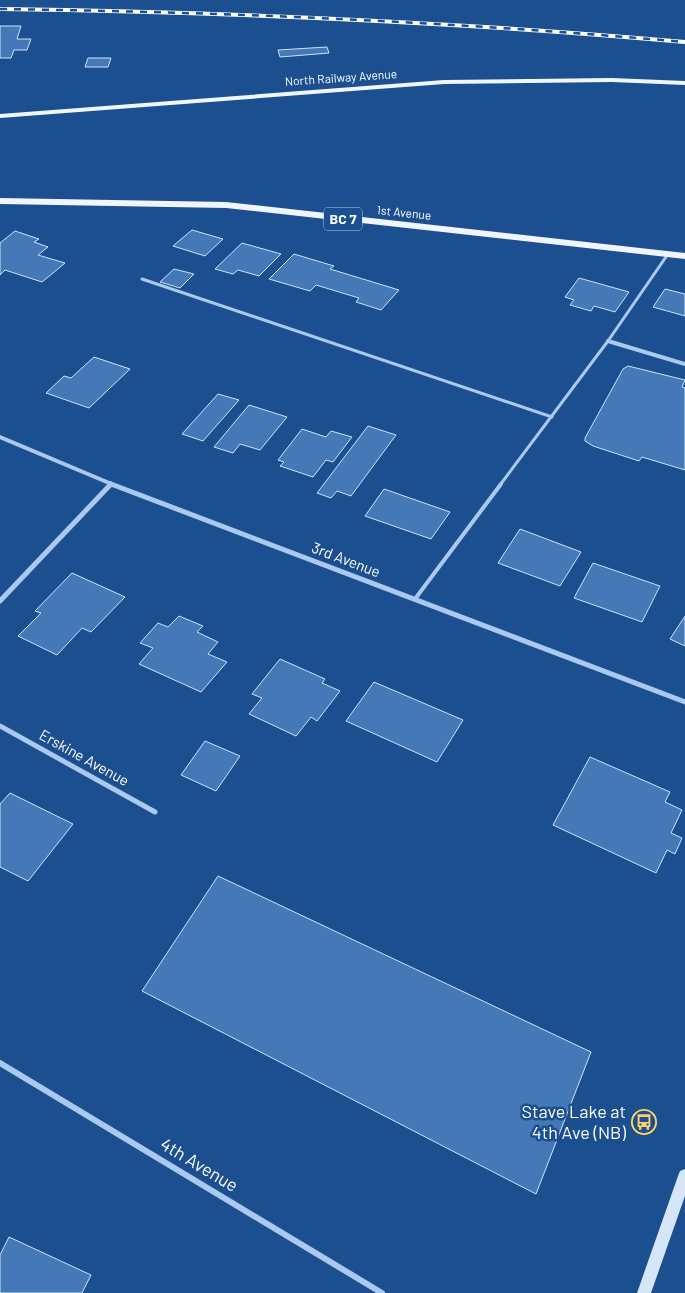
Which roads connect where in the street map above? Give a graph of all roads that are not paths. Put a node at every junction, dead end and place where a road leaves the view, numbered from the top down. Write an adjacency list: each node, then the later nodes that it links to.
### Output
1 (685, 83): 2 (main road, North Railway Avenue)
2 (0, 116)
3 (0, 201): 4 (main road, 1st Avenue / BC 7)
4 (668, 254): 5 (main road, 1st Avenue / BC 7); 7 (lane)
5 (685, 256)
6 (142, 279): 9 (lane)
7 (608, 341): 8 (street); 9 (lane)
8 (685, 364)
9 (552, 416): 12 (lane)
10 (0, 437): 11 (street, 3rd Avenue)
11 (111, 484): 12 (street, 3rd Avenue); 13 (street)
12 (415, 600): 14 (street, 3rd Avenue)
13 (0, 601)
14 (685, 702)
15 (0, 726): 16 (street, Erskine Avenue)
16 (155, 812)
17 (0, 1063): 19 (street, 4th Avenue)
18 (685, 1176): 20 (main road)
19 (382, 1293)
20 (644, 1293)

